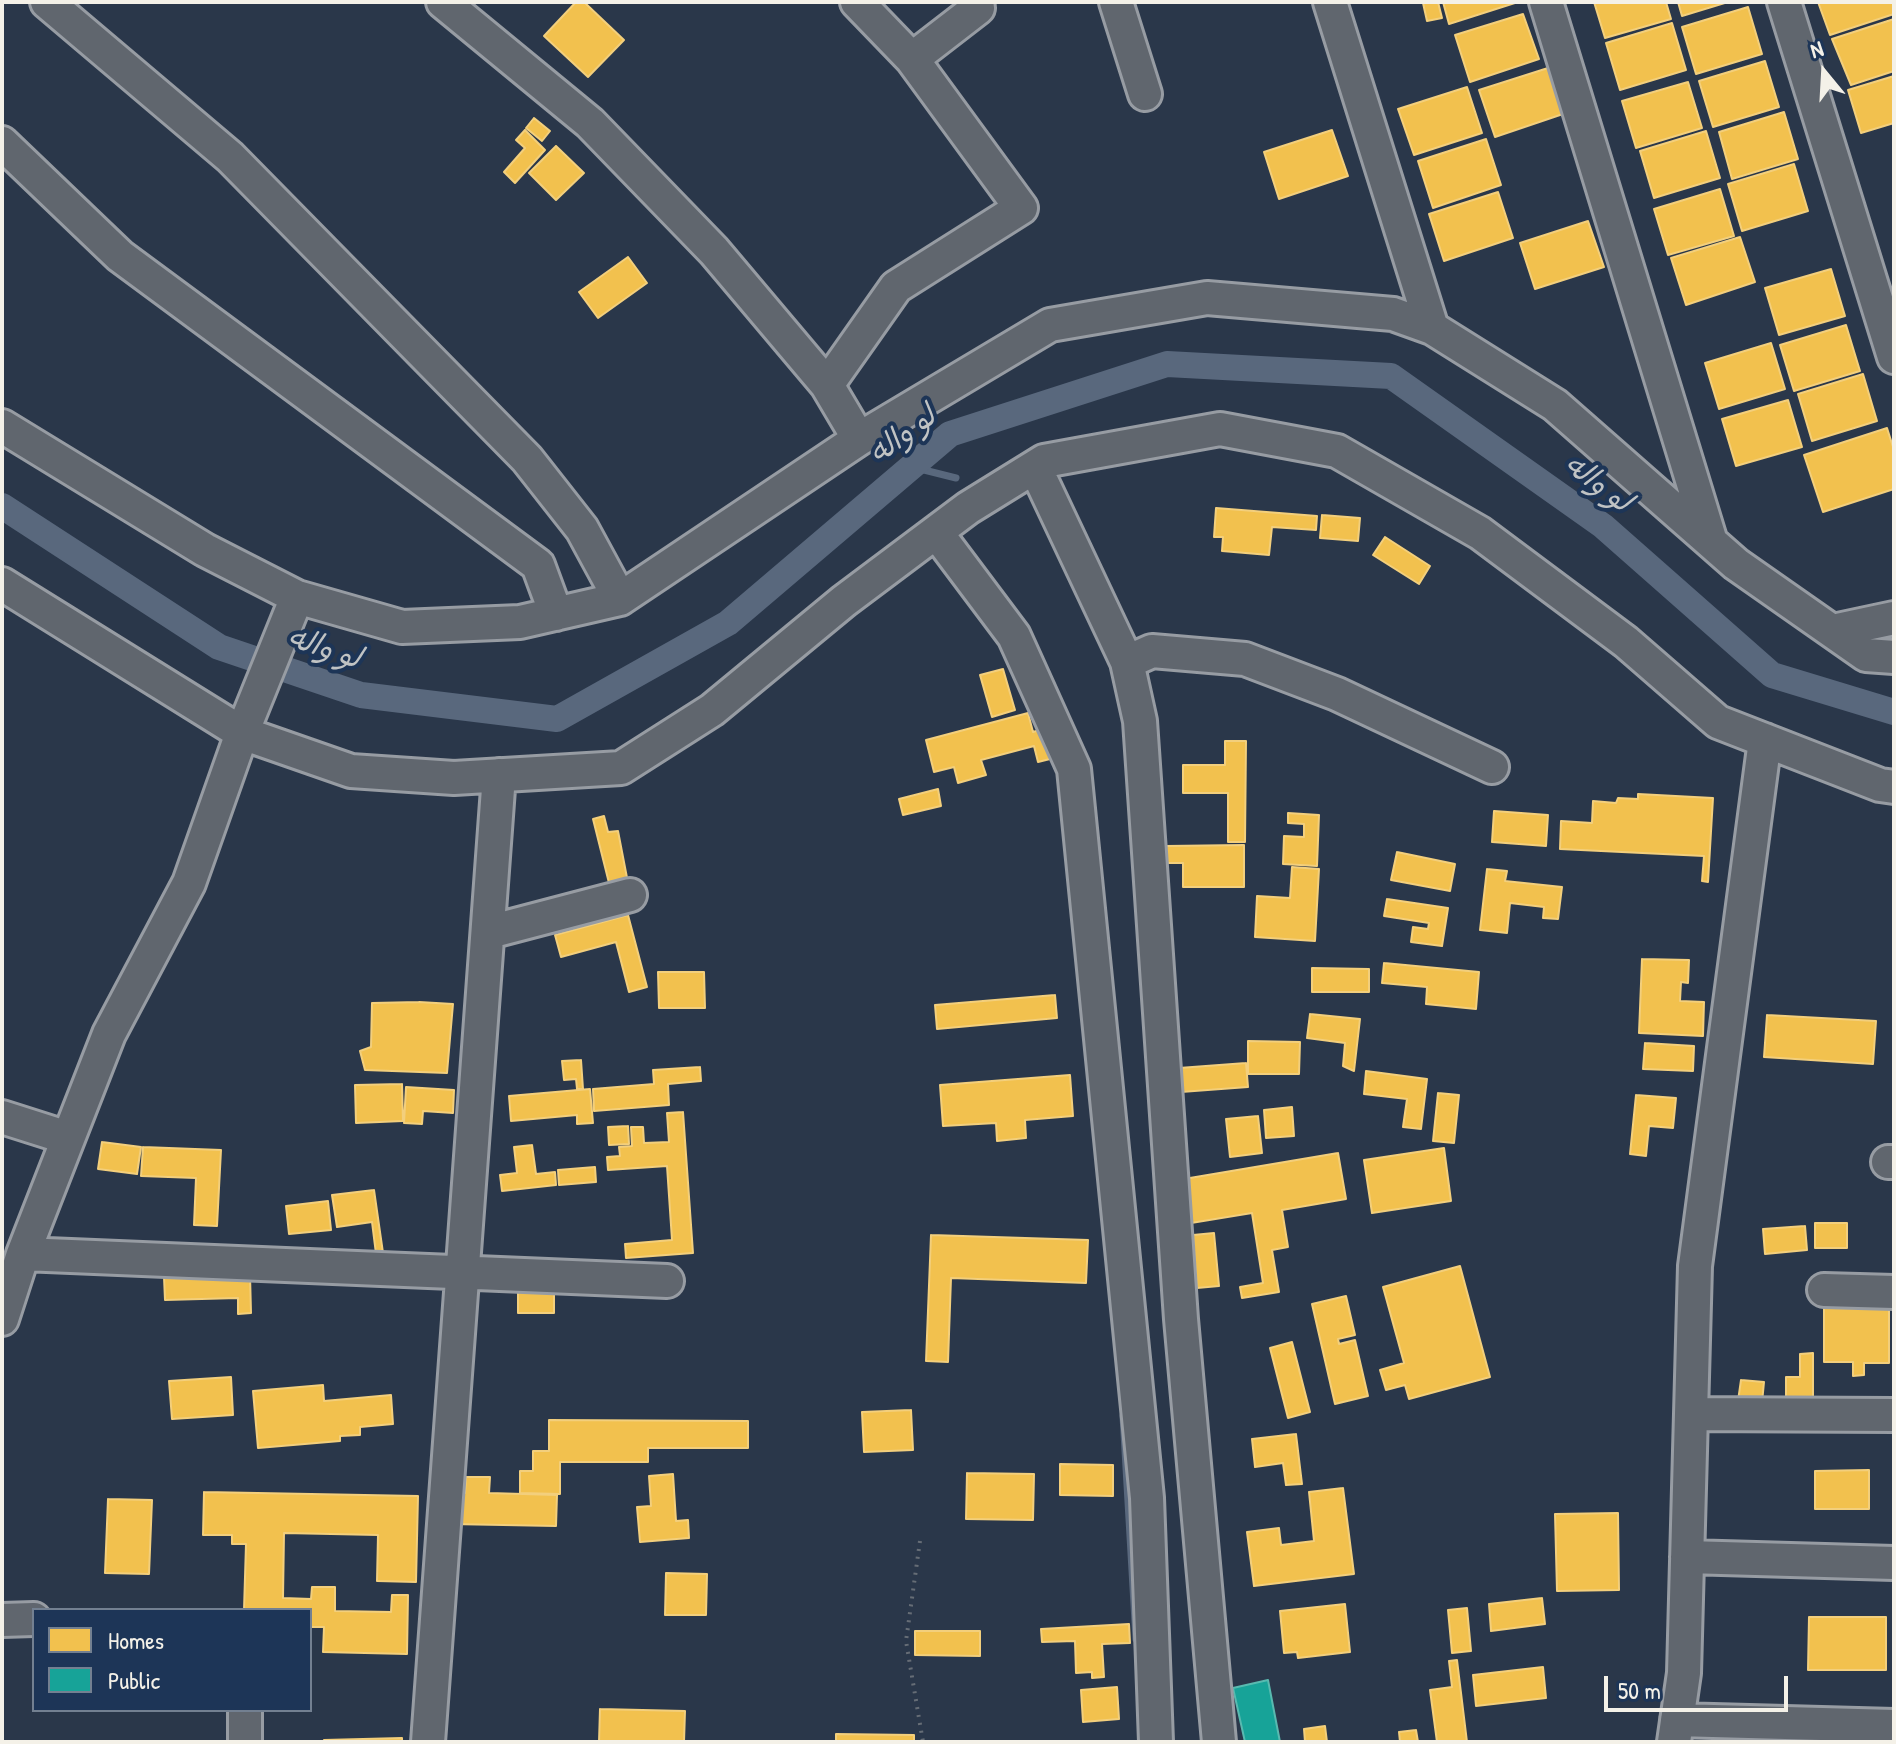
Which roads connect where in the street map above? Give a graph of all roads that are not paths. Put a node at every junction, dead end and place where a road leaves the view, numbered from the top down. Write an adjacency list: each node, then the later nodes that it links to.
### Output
1 (47, 2): 21 (street)
2 (443, 2): 14 (street)
3 (857, 2): 9 (street)
4 (974, 2): 9 (street)
5 (1116, 2): 10 (street)
6 (1330, 2): 12 (street)
7 (1546, 2): 19 (street)
8 (1784, 2): 13 (street)
9 (912, 59): 14 (street)
10 (1145, 94)
11 (2, 143): 23 (street)
12 (1432, 328): 16 (street); 19 (street)
13 (1894, 357)
14 (827, 385): 16 (street)
15 (2, 426): 22 (street)
16 (859, 439): 21 (street)
17 (1035, 467): 18 (street); 27 (street); 29 (street)
18 (936, 532): 31 (street); 54 (street)
19 (1711, 542): 25 (street)
20 (2, 584): 28 (street)
21 (620, 599): 23 (street)
22 (294, 605): 23 (street); 28 (street)
23 (556, 614)
24 (1894, 618): 25 (street)
25 (1833, 631): 26 (street)
26 (1894, 657)
27 (1127, 662): 30 (street); 55 (street)
28 (247, 719): 31 (street); 36 (street)
29 (1765, 740): 32 (street); 43 (street)
30 (1492, 767)
31 (499, 775): 34 (street)
32 (1894, 787)
33 (630, 895): 34 (street)
34 (489, 932): 38 (street)
35 (2, 1117): 36 (street)
36 (68, 1138): 37 (street)
37 (23, 1254): 38 (street); 42 (street)
38 (461, 1271): 39 (street); 53 (street)
39 (667, 1281)
40 (1824, 1290): 41 (street)
41 (1894, 1292)
42 (2, 1319)
43 (1691, 1414): 44 (street); 45 (street)
44 (1894, 1415)
45 (1687, 1557): 46 (street); 51 (street)
46 (1894, 1563)
47 (32, 1619): 48 (street)
48 (2, 1620)
49 (245, 1712): 52 (street)
50 (1894, 1726): 51 (street)
51 (1676, 1731)
52 (245, 1742)
53 (428, 1742)
54 (1156, 1742)
55 (1219, 1742)

